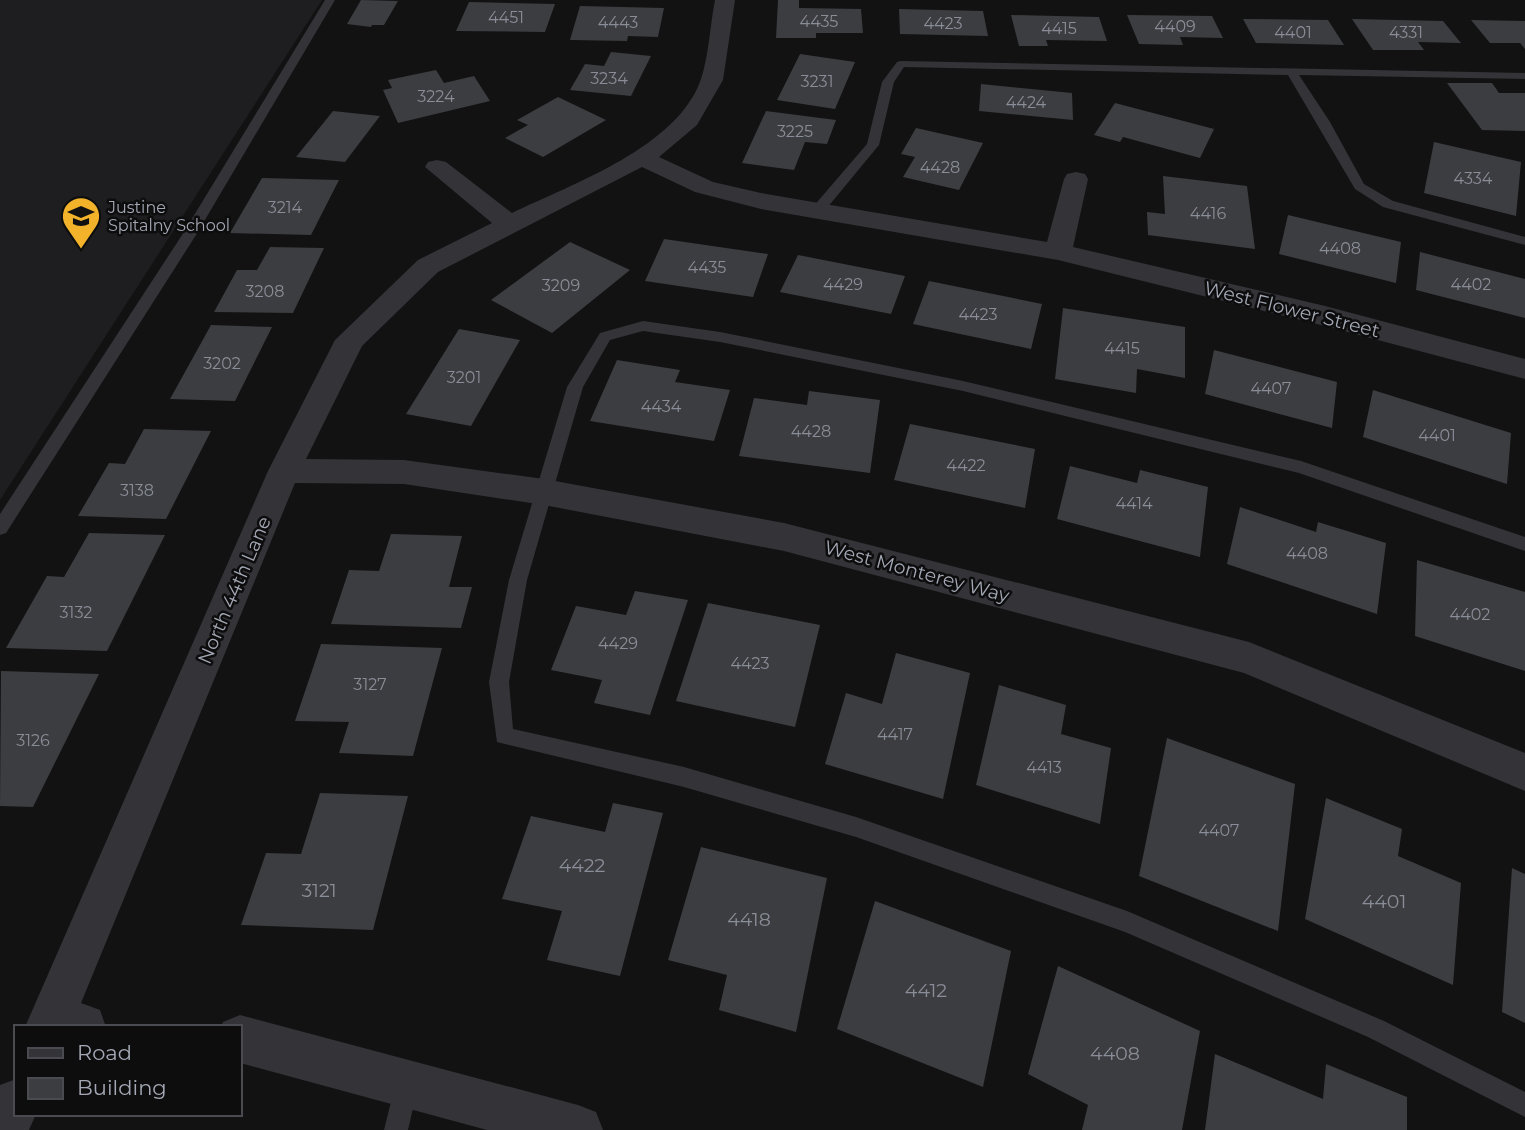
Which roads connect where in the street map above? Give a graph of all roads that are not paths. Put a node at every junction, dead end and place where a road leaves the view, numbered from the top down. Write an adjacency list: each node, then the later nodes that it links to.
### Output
1 (330, 0): 15 (lane)
2 (725, 0): 5 (street, North 44th Lane)
3 (1292, 72): 4 (lane); 8 (lane); 10 (lane)
4 (1525, 76)
5 (642, 158): 8 (street, West Flower Street); 9 (street, North 44th Lane)
6 (437, 167): 9 (street)
7 (1076, 179): 11 (street)
8 (817, 211): 11 (street, West Flower Street)
9 (510, 224): 13 (street, North 44th Lane)
10 (1525, 241)
11 (1058, 251): 12 (street, West Flower Street)
12 (1525, 369)
13 (284, 471): 14 (street, West Monterey Way); 18 (street, North 44th Lane)
14 (544, 492): 16 (lane); 17 (street, West Monterey Way); 21 (lane)
15 (0, 528)
16 (1525, 544)
17 (1525, 772)
18 (60, 1025)
19 (242, 1040): 20 (street)
20 (406, 1084): 24 (lane); 25 (street)
21 (1525, 1105)
22 (14, 1108): 23 (street)
23 (4, 1130)
24 (396, 1130)
25 (579, 1130)

